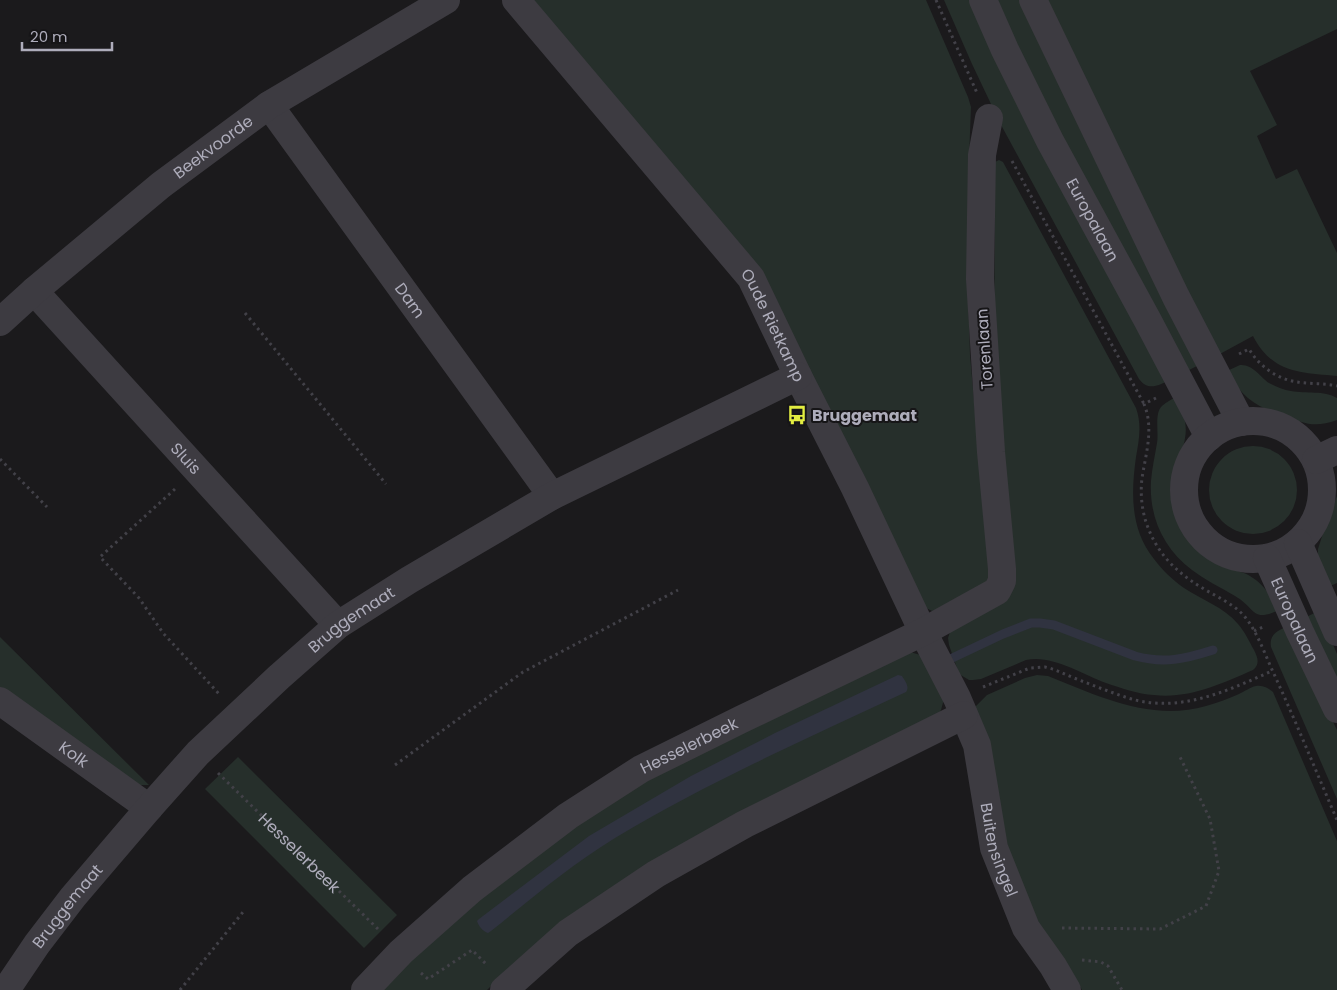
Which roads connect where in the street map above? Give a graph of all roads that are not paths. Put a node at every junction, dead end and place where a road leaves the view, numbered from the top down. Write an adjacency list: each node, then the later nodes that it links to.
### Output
1 (446, 0): 5 (street, Beekvoorde)
2 (516, 0): 9 (street, Oude Rietkamp)
3 (983, 0): 11 (street, Europalaan)
4 (1034, 0): 10 (street)
5 (269, 105): 7 (street, Beekvoorde); 13 (street, Dam)
6 (989, 118): 16 (street, Torenlaan)
7 (34, 291): 8 (street, Beekvoorde); 17 (street, Sluis)
8 (0, 322)
9 (798, 376): 13 (street, Bruggemaat); 18 (street, Oude Rietkamp)
10 (1241, 422): 11 (street); 12 (street)
11 (1209, 437): 15 (street)
12 (1326, 455): 14 (street)
13 (552, 496): 17 (street, Bruggemaat)
14 (1298, 543): 15 (street); 19 (street, Europalaan)
15 (1267, 558): 22 (street, Europalaan)
16 (1002, 581): 18 (street, Hesselerbeek)
17 (338, 625): 23 (street, Bruggemaat)
18 (923, 632): 21 (street, Oude Rietkamp); 27 (street, Hesselerbeek)
19 (1337, 632)
20 (0, 700): 23 (street, Kolk)
21 (960, 707): 24 (street, Buitensingel); 25 (street)
22 (1337, 708)
23 (149, 808): 26 (street, Bruggemaat)
24 (1062, 983)
25 (505, 989)
26 (6, 990)
27 (365, 990)

